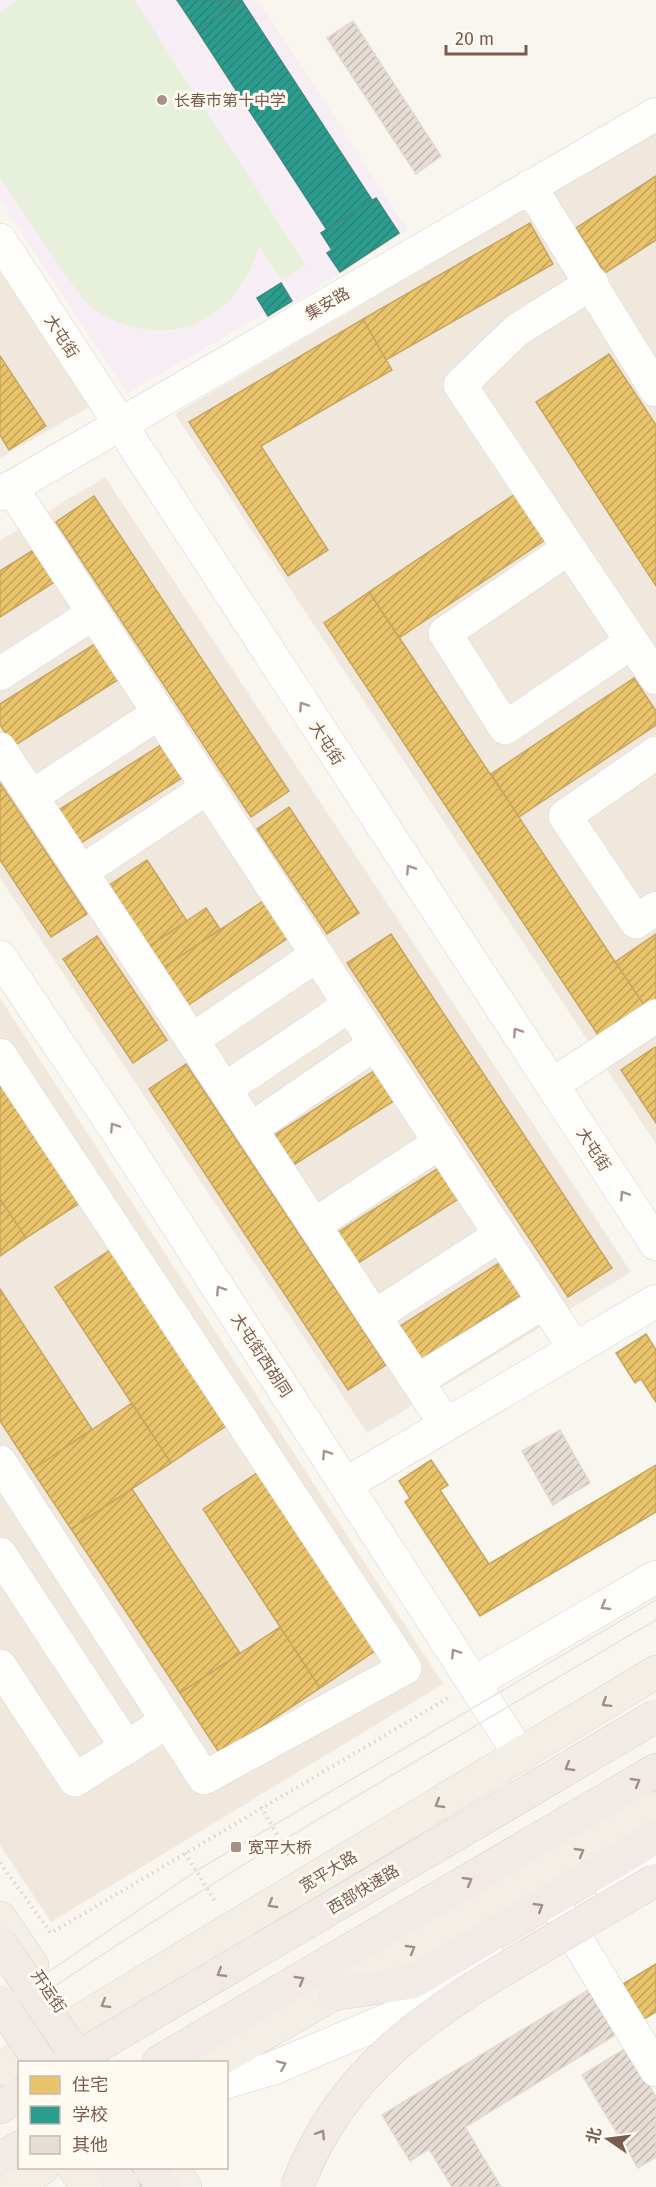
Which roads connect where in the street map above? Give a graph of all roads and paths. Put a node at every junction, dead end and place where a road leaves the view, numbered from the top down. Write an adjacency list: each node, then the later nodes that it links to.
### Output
1 (656, 114): 2 (street, 集安路)
2 (530, 186): 4 (street); 6 (street, 集安路)
3 (0, 240): 6 (street, 大屯街)
4 (591, 283): 5 (street); 8 (street)
5 (656, 390)
6 (118, 423): 7 (street, 集安路); 27 (street, 大屯街, one-way to 6)
7 (5, 491): 9 (street)
8 (569, 549): 10 (street); 10 (street)
9 (94, 613): 11 (street); 13 (street)
10 (632, 642): 12 (street)
11 (0, 674)
12 (656, 678)
13 (159, 713): 16 (street); 17 (street)
14 (0, 749): 17 (street)
15 (656, 753): 19 (street)
16 (207, 788): 18 (street); 20 (street)
17 (31, 797): 18 (street)
18 (81, 872): 24 (street)
19 (656, 908)
20 (317, 955): 22 (street); 24 (street)
21 (0, 957): 41 (street, 大屯街西胡同, one-way to 21)
22 (350, 1005): 25 (street); 28 (street)
23 (655, 1019): 27 (street)
24 (192, 1040): 28 (street)
25 (375, 1044): 29 (street); 30 (street)
26 (0, 1055): 48 (street)
27 (552, 1085): 33 (street, 大屯街, one-way to 27)
28 (225, 1089): 29 (street)
29 (251, 1129): 31 (street)
30 (439, 1143): 31 (street); 32 (street)
31 (314, 1225): 36 (street)
32 (500, 1235): 35 (street); 36 (street)
33 (656, 1244)
34 (656, 1301): 37 (street)
35 (544, 1302): 37 (street); 38 (street)
36 (375, 1316): 38 (street)
37 (575, 1349): 39 (street)
38 (417, 1381): 39 (street)
39 (446, 1425): 41 (street)
40 (0, 1462): 48 (street)
41 (346, 1484): 46 (street, 大屯街西胡同, one-way to 41)
42 (0, 1554): 49 (street)
43 (656, 1577): 46 (street, one-way to 46)
44 (0, 1666): 49 (street)
45 (656, 1672): 50 (main road, 宽平大路, one-way to 50)
46 (475, 1682): 50 (street, 大屯街西胡同); 52 (path)
47 (656, 1716): 68 (highway, 西部快速路, one-way to 68, bridge)
48 (168, 1722): 49 (street)
49 (127, 1748)
50 (520, 1755): 66 (main road, 宽平大路, one-way to 66)
51 (656, 1770): 71 (highway, one-way to 51)
52 (261, 1807): 55 (path); 56 (path)
53 (656, 1808): 64 (main road, one-way to 53)
54 (656, 1837): 64 (highway, one-way to 54)
55 (185, 1852): 58 (path); 60 (path)
56 (290, 1857)
57 (656, 1862): 61 (street)
58 (0, 1863)
59 (656, 1880): 90 (highway, one-way to 59, bridge)
60 (216, 1903)
61 (562, 1917): 74 (street); 75 (street, one-way to 61)
62 (0, 1918): 66 (main road, 开运街)
63 (0, 1943): 69 (highway, bridge)
64 (334, 1994): 72 (main road)
65 (0, 2002): 73 (highway, bridge)
66 (72, 2024): 67 (main road, 宽平大路); 70 (main road, 开运街)
67 (18, 2061)
68 (72, 2061)
69 (80, 2061)
70 (98, 2061)
71 (161, 2061)
72 (217, 2061)
73 (14, 2064)
74 (656, 2070)
75 (228, 2081)
76 (18, 2096): 77 (highway)
77 (0, 2107)
78 (18, 2148): 79 (highway)
79 (0, 2159)
80 (40, 2169): 85 (main road)
81 (75, 2169): 86 (main road)
82 (112, 2169): 87 (highway)
83 (151, 2169): 88 (highway)
84 (173, 2169): 89 (main road)
85 (13, 2187)
86 (87, 2187)
87 (123, 2187)
88 (162, 2187)
89 (185, 2187)
90 (297, 2187)

